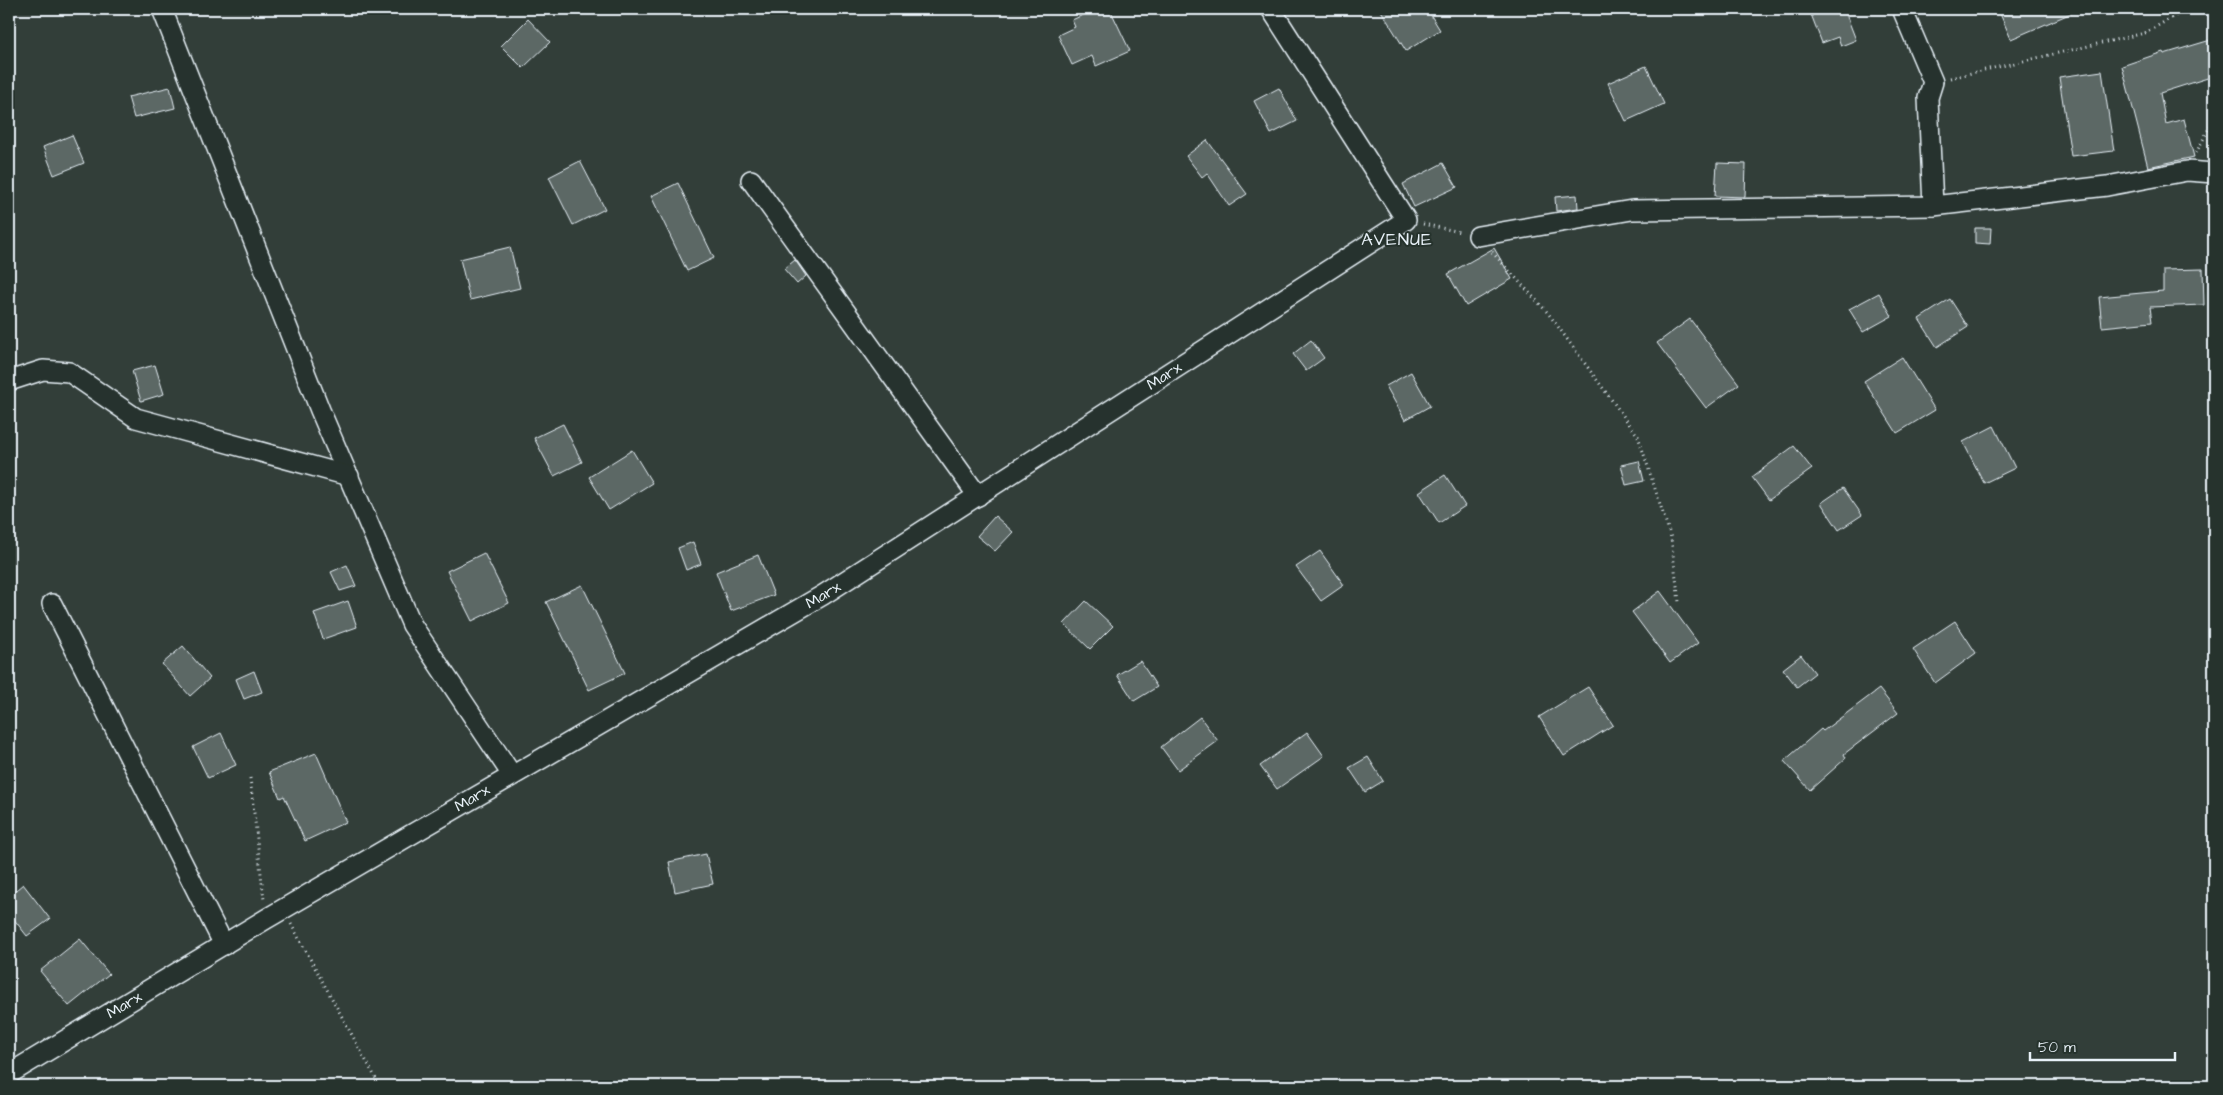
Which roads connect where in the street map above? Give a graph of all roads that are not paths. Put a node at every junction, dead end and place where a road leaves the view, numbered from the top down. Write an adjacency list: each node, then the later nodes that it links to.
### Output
1 (162, 9): 9 (street)
2 (1271, 9): 10 (street, Marx)
3 (1902, 9): 6 (street)
4 (2214, 173): 6 (street)
5 (750, 180): 10 (street)
6 (1933, 206): 7 (street)
7 (1478, 236)
8 (9, 381): 9 (street)
9 (349, 476): 12 (street)
10 (978, 496): 12 (street, Marx)
11 (52, 604): 13 (street)
12 (512, 775): 13 (street, Marx)
13 (224, 945): 14 (street, Marx)
14 (9, 1074)

